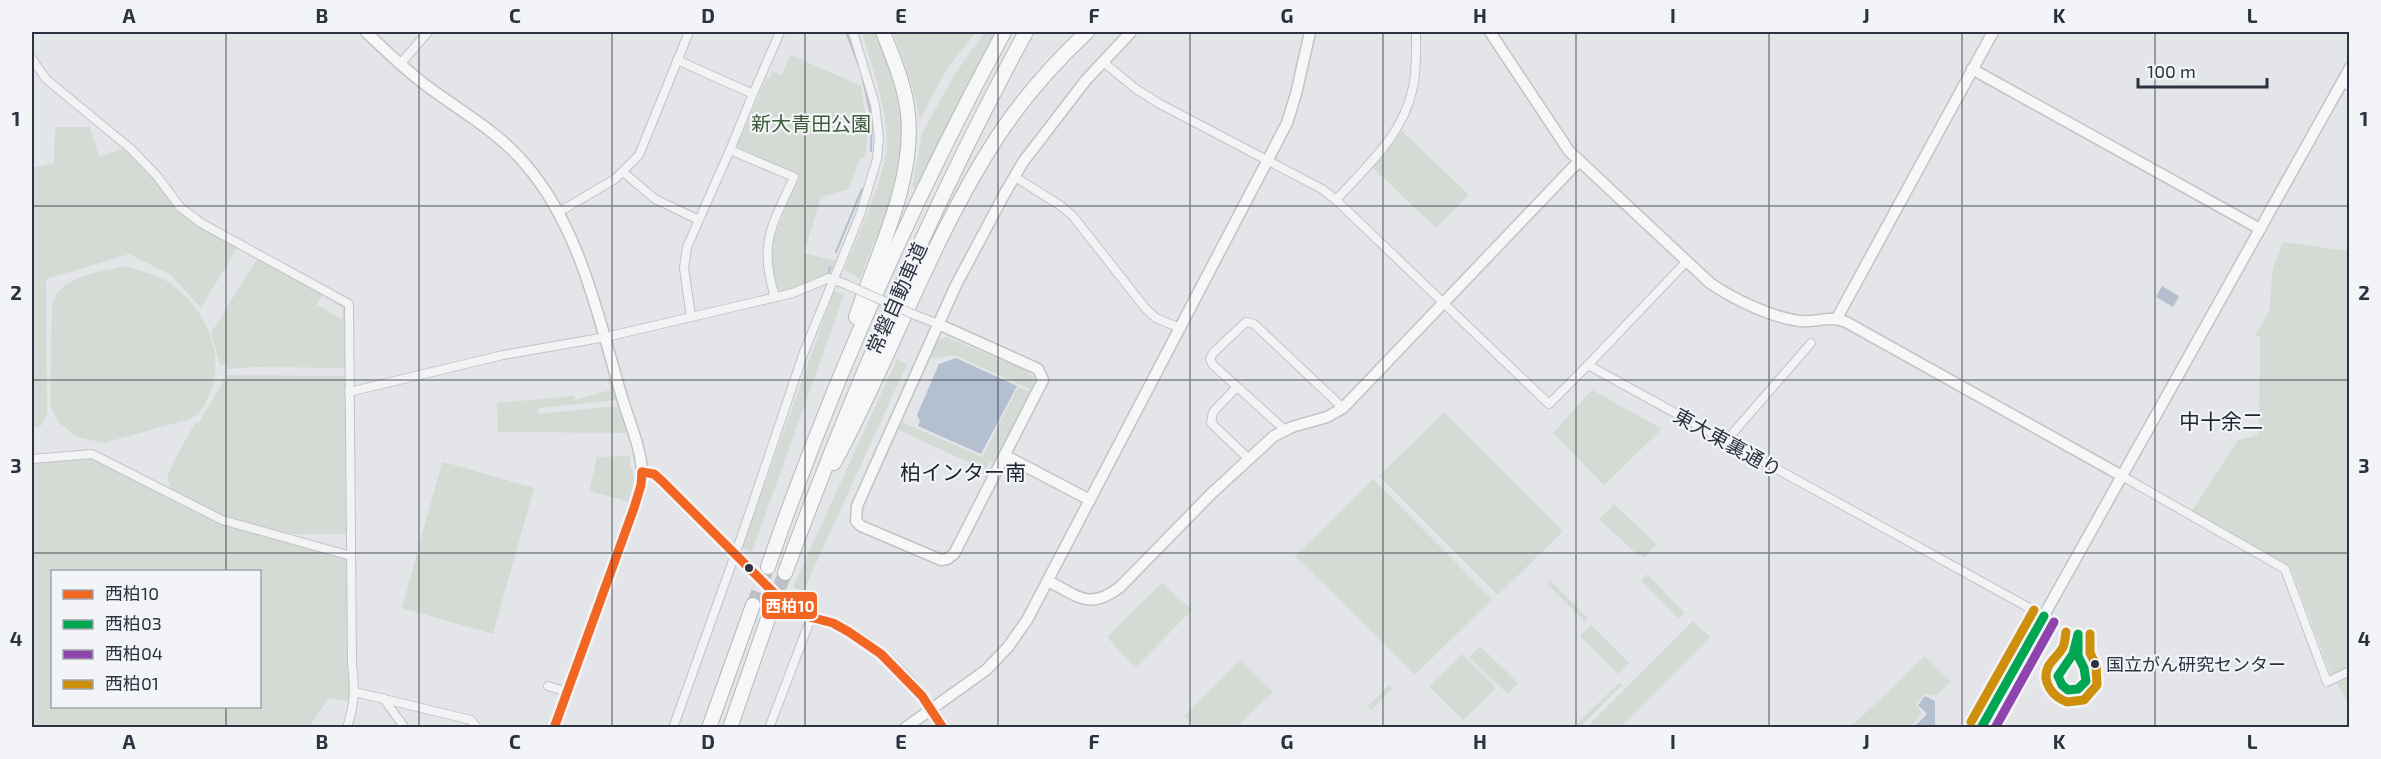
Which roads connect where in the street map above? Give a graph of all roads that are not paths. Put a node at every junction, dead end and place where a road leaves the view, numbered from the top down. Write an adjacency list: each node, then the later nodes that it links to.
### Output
1 (366, 32): 18 (street)
2 (428, 32): 18 (street)
3 (689, 32): 16 (street)
4 (780, 32): 22 (street)
5 (853, 32): 33 (street)
6 (883, 32): 47 (highway)
7 (1004, 32): 47 (highway, 常磐自動車道)
8 (1026, 32): 55 (highway, 常磐自動車道)
9 (1087, 32): 55 (highway)
10 (1131, 32): 17 (street)
11 (1310, 32): 24 (street)
12 (1416, 32): 28 (street)
13 (1490, 32): 25 (street)
14 (1993, 32): 20 (street)
15 (32, 59): 44 (street)
16 (677, 60): 22 (street); 26 (street)
17 (1102, 61): 24 (street); 27 (street)
18 (400, 63): 29 (street)
19 (2349, 68): 21 (street)
20 (1972, 69): 31 (street); 37 (street)
21 (2346, 84): 31 (street)
22 (753, 93): 23 (street)
23 (730, 150): 30 (street); 34 (street)
24 (1268, 160): 28 (street); 39 (street)
25 (1579, 161): 32 (street); 35 (street)
26 (623, 172): 29 (street); 30 (street)
27 (1015, 177): 38 (street); 39 (street)
28 (1336, 200): 35 (street)
29 (559, 212): 40 (street)
30 (699, 220): 36 (street)
31 (2260, 229): 53 (street)
32 (1687, 261): 37 (street); 42 (street)
33 (833, 279): 34 (street); 38 (street, bridge); 56 (street)
34 (775, 297): 36 (street)
35 (1443, 305): 42 (street); 45 (street)
36 (691, 317): 40 (street)
37 (1837, 318): 53 (street)
38 (938, 324): 49 (street); 49 (street)
39 (1180, 328): 54 (street)
40 (606, 337): 44 (street); 52 (street)
41 (1811, 343): 48 (street)
42 (1588, 365): 48 (street, 東大東裏通り)
43 (1237, 387): 45 (street); 46 (street); 51 (street)
44 (349, 392): 57 (street)
45 (1343, 408): 46 (street)
46 (1285, 430): 51 (street)
47 (817, 432): 58 (highway, 常磐自動車道)
48 (1726, 441): 63 (street, 東大東裏通り)
49 (1006, 456): 54 (street)
50 (32, 459): 57 (street)
51 (1249, 459): 60 (street)
52 (642, 472): 56 (street); 68 (street)
53 (2122, 476): 63 (street); 65 (street)
54 (1090, 500): 60 (street)
55 (806, 515): 59 (highway, 常磐自動車道)
56 (735, 553): 64 (street); 75 (street)
57 (351, 556): 67 (street)
58 (768, 567)
59 (785, 573)
60 (1047, 581): 70 (street)
61 (753, 604): 76 (highway)
62 (771, 610): 77 (highway)
63 (2044, 616): 81 (street)
64 (811, 618): 70 (street); 78 (street)
65 (2349, 671)
66 (548, 686): 68 (street)
67 (355, 692): 69 (street); 71 (street)
68 (567, 692): 74 (street)
69 (383, 698): 72 (street); 73 (street)
70 (931, 709): 79 (street); 80 (street)
71 (349, 726)
72 (476, 727)
73 (405, 728)
74 (554, 728)
75 (673, 728)
76 (709, 728)
77 (730, 728)
78 (769, 728)
79 (905, 728)
80 (943, 728)
81 (1981, 728)

